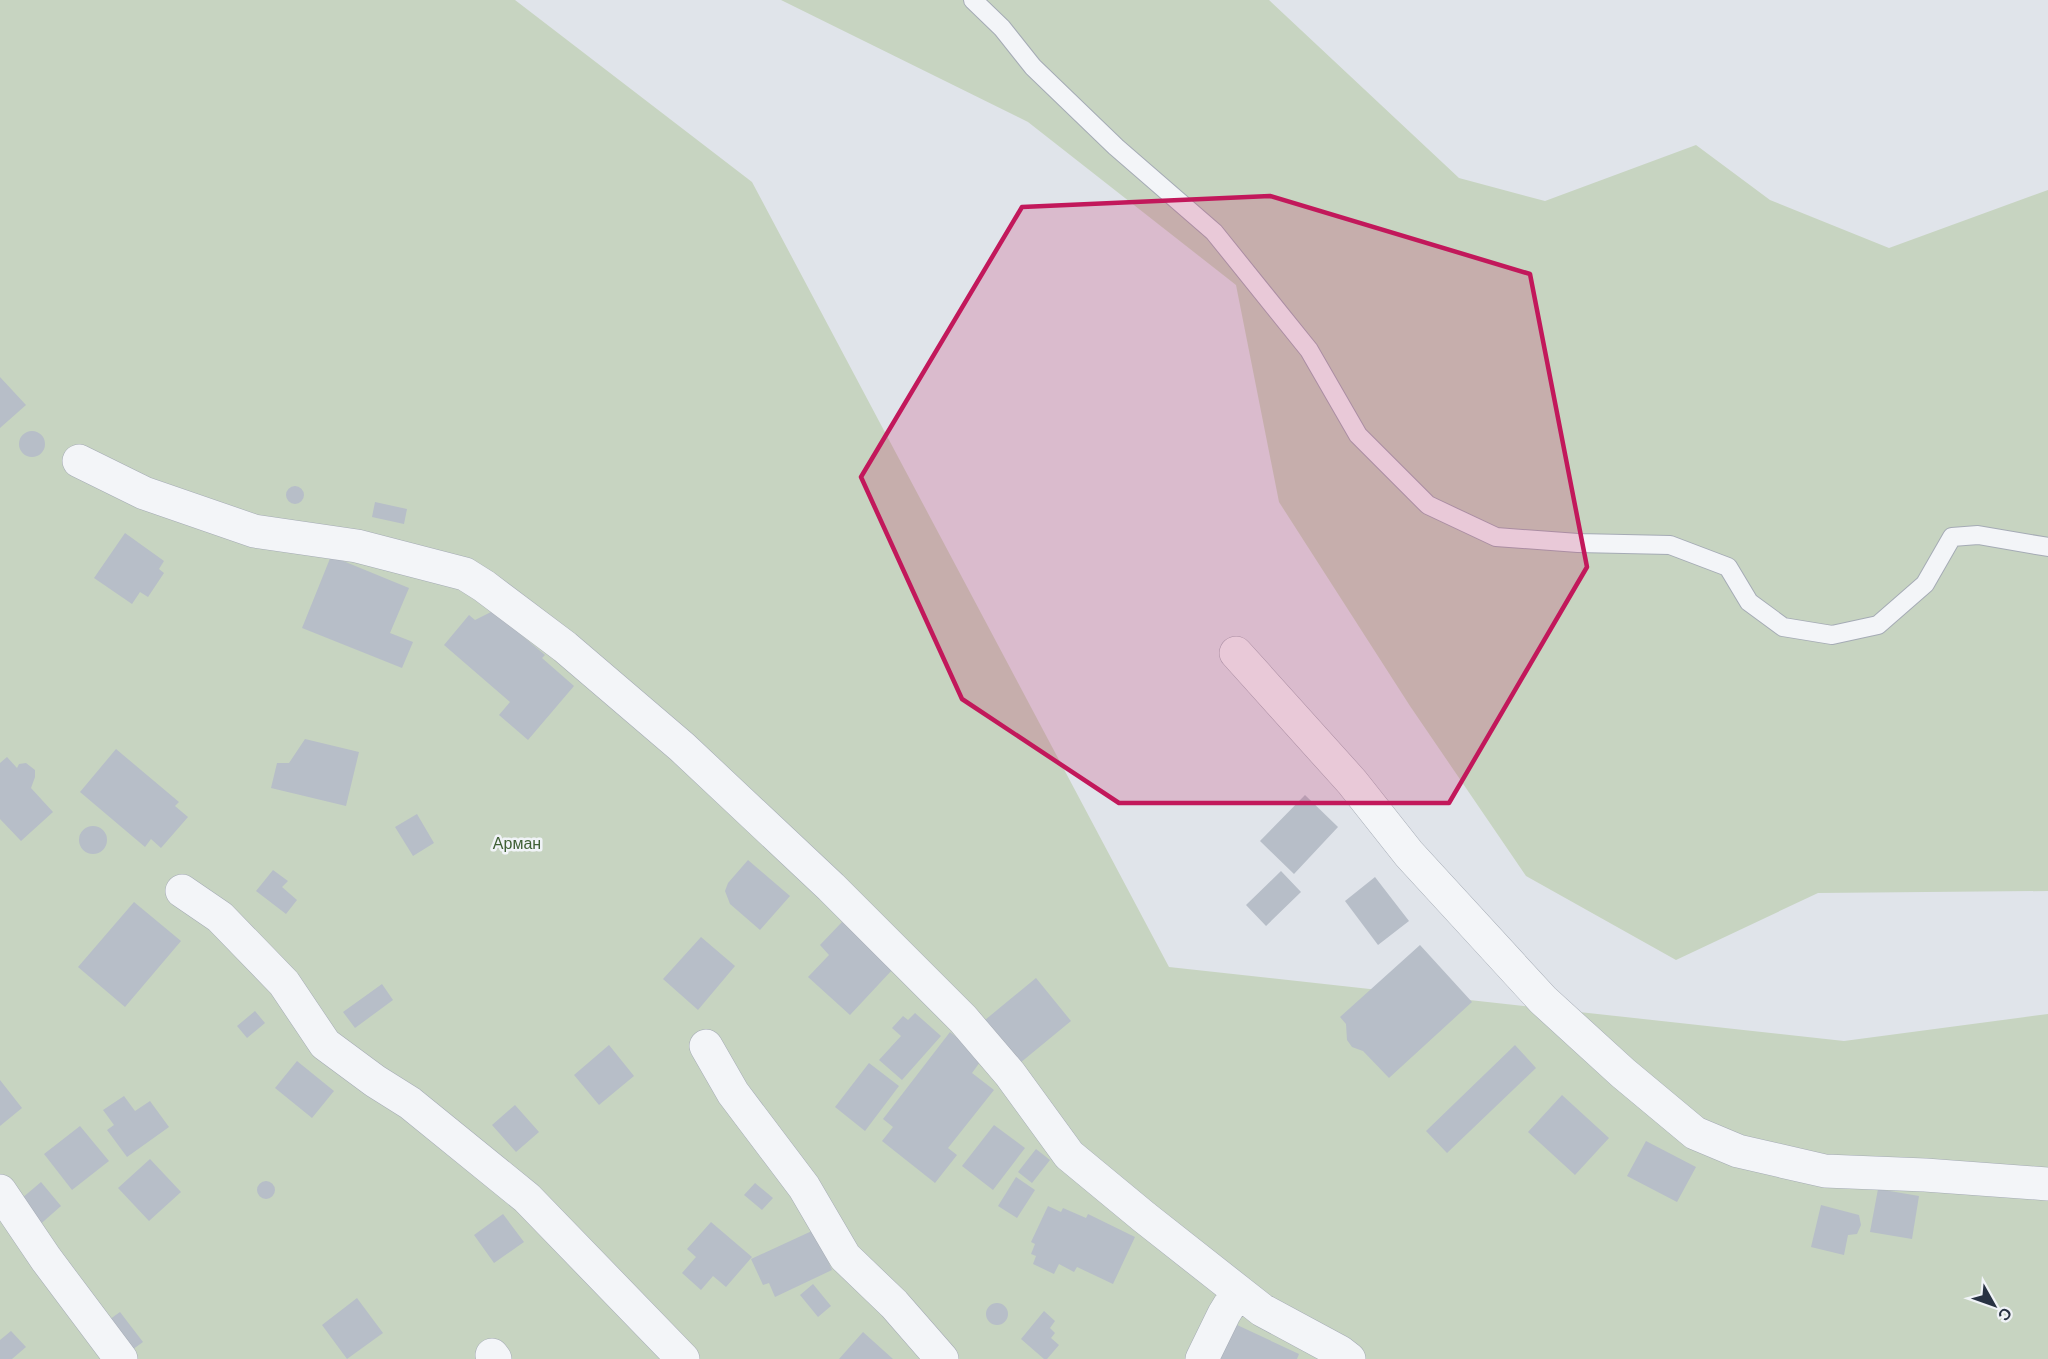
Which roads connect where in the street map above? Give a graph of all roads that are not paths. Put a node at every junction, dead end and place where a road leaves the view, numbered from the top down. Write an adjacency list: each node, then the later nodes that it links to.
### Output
1 (974, 0): 3 (lane)
2 (79, 460): 9 (street)
3 (2048, 547)
4 (1236, 654): 7 (street)
5 (182, 891): 11 (street)
6 (706, 1046): 12 (street)
7 (2048, 1184)
8 (0, 1191): 10 (street)
9 (1238, 1292): 13 (street); 14 (street)
10 (121, 1359)
11 (683, 1359)
12 (942, 1359)
13 (1202, 1359)
14 (1349, 1359)

